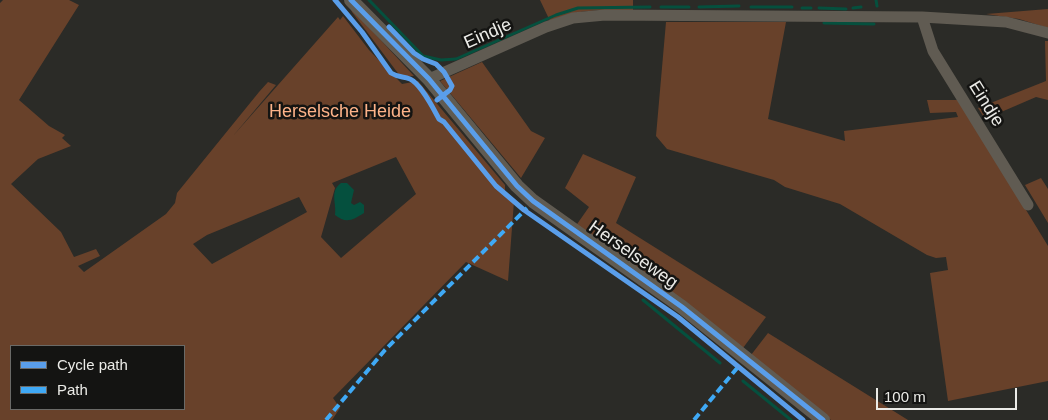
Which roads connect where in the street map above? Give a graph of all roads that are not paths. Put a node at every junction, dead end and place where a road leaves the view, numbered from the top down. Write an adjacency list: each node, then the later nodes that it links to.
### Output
1 (351, 0): 4 (street, Herselseweg)
2 (922, 16): 3 (street, Eindje); 4 (street, Eindje); 5 (street, Eindje)
3 (1048, 33)
4 (429, 79): 6 (street, Herselseweg)
5 (1028, 206)
6 (823, 420)

